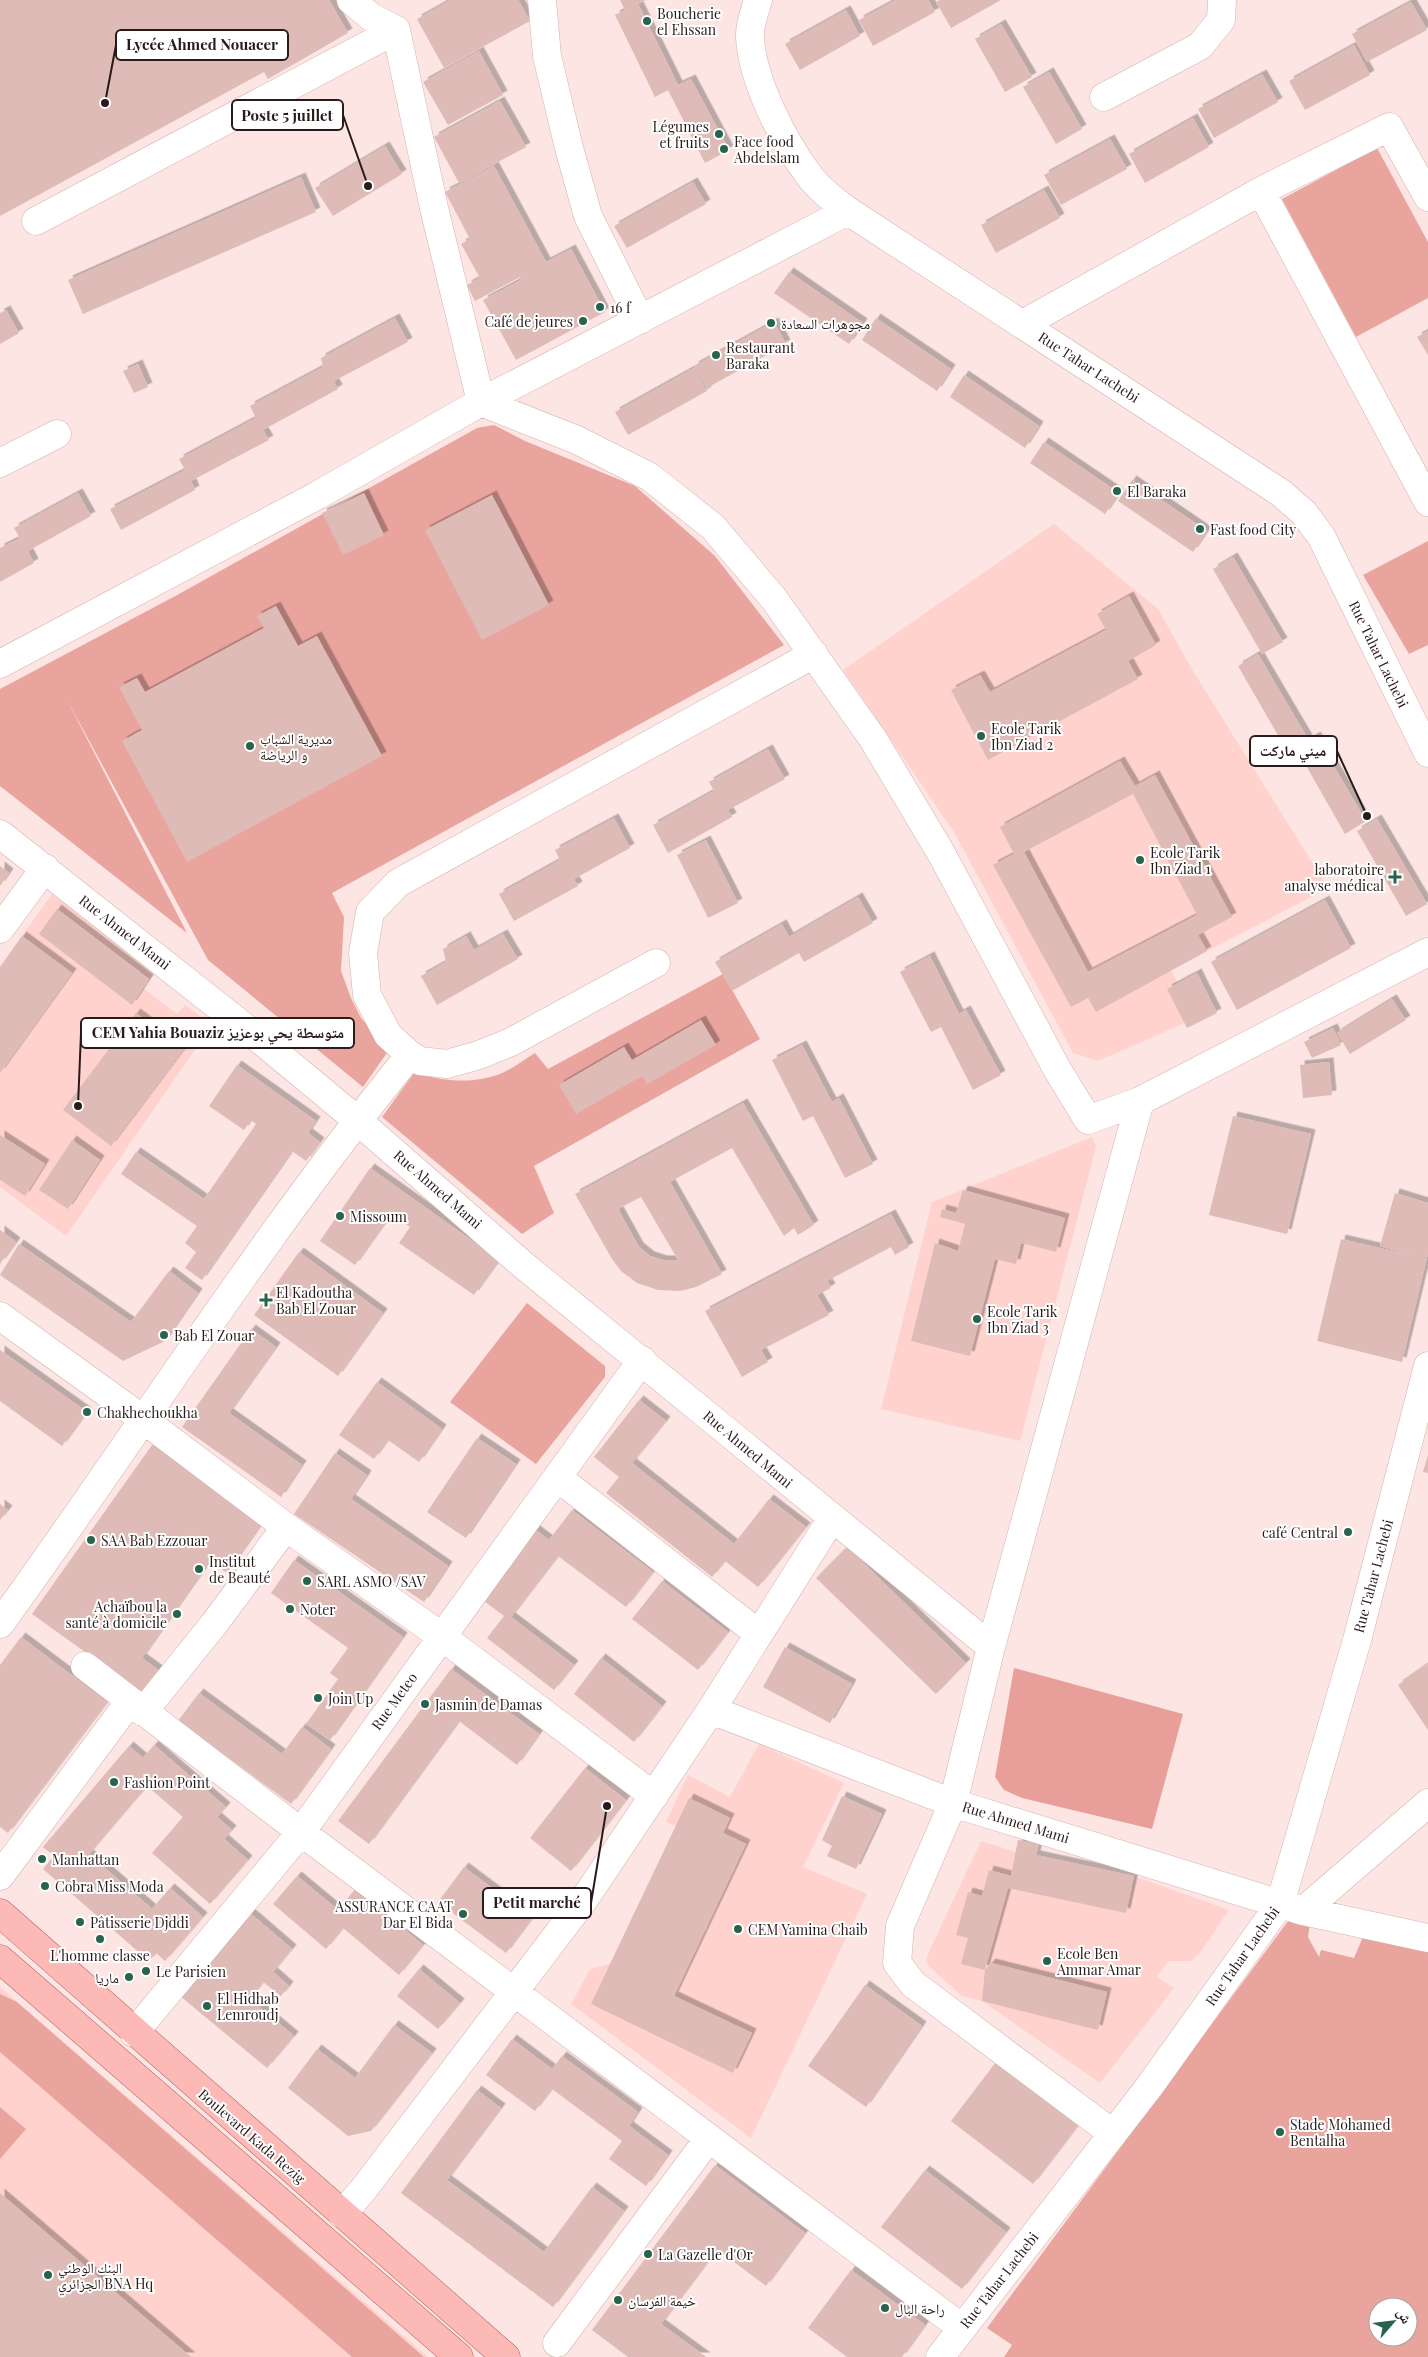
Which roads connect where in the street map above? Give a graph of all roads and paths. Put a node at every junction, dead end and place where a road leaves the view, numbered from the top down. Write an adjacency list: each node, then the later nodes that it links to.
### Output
1 (351, 0): 5 (street)
2 (542, 0): 13 (street)
3 (758, 0): 7 (street, Rue Tahar Lachebi)
4 (1222, 0): 6 (street)
5 (396, 30): 11 (street); 15 (street)
6 (1104, 96)
7 (819, 187): 10 (street, Rue Tahar Lachebi); 12 (street)
8 (1261, 191): 9 (street); 14 (street); 18 (street)
9 (1428, 197)
10 (848, 211): 12 (street); 14 (street, Rue Tahar Lachebi)
11 (36, 221)
12 (819, 226): 13 (street)
13 (640, 320): 15 (street)
14 (1023, 324): 21 (street, Rue Tahar Lachebi)
15 (481, 402): 19 (street); 20 (street)
16 (57, 434): 17 (street)
17 (0, 464)
18 (1428, 502)
19 (814, 654): 27 (street); 28 (street)
20 (0, 664)
21 (1428, 753)
22 (0, 834): 23 (street, Rue Ahmed Mami)
23 (45, 868): 24 (street); 29 (street, Rue Ahmed Mami)
24 (0, 929)
25 (1428, 952): 28 (street)
26 (656, 963): 27 (street)
27 (410, 1055): 29 (street)
28 (1140, 1101): 40 (street)
29 (358, 1120): 31 (street, Rue Ahmed Mami); 33 (street)
30 (0, 1316): 33 (street)
31 (642, 1360): 34 (street, Rue Meteo); 35 (street, Rue Ahmed Mami)
32 (1428, 1366): 49 (street, Rue Tahar Lachebi)
33 (144, 1420): 36 (street); 37 (street)
34 (557, 1476): 38 (street); 39 (street, Rue Meteo)
35 (832, 1518): 38 (street); 40 (street, Rue Ahmed Mami)
36 (286, 1527): 39 (street); 42 (street)
37 (4, 1611)
38 (759, 1634): 43 (street)
39 (441, 1636): 44 (street); 47 (street, Rue Meteo)
40 (991, 1647): 45 (street, Rue Ahmed Mami)
41 (85, 1666): 42 (street)
42 (137, 1706): 47 (street); 48 (street)
43 (711, 1710): 44 (street); 45 (street)
44 (654, 1796): 53 (street)
45 (953, 1803): 49 (street, Rue Ahmed Mami); 55 (street)
46 (1428, 1803): 49 (street)
47 (301, 1832): 53 (street); 54 (street, Rue Meteo)
48 (0, 1876)
49 (1291, 1907): 51 (street, Rue Ahmed Mami); 55 (street, Rue Tahar Lachebi)
50 (0, 1913): 54 (main road, Boulevard Kada Rezig)
51 (1428, 1938)
52 (0, 1959): 60 (main road)
53 (514, 1992): 56 (street); 57 (street)
54 (134, 2033): 57 (main road, Boulevard Kada Rezig)
55 (1112, 2132): 58 (street, Rue Tahar Lachebi)
56 (709, 2138): 58 (street); 59 (street)
57 (342, 2214): 61 (main road, Boulevard Kada Rezig)
58 (962, 2328): 62 (street, Rue Tahar Lachebi)
59 (557, 2343)
60 (458, 2357)
61 (506, 2357)
62 (940, 2357)

